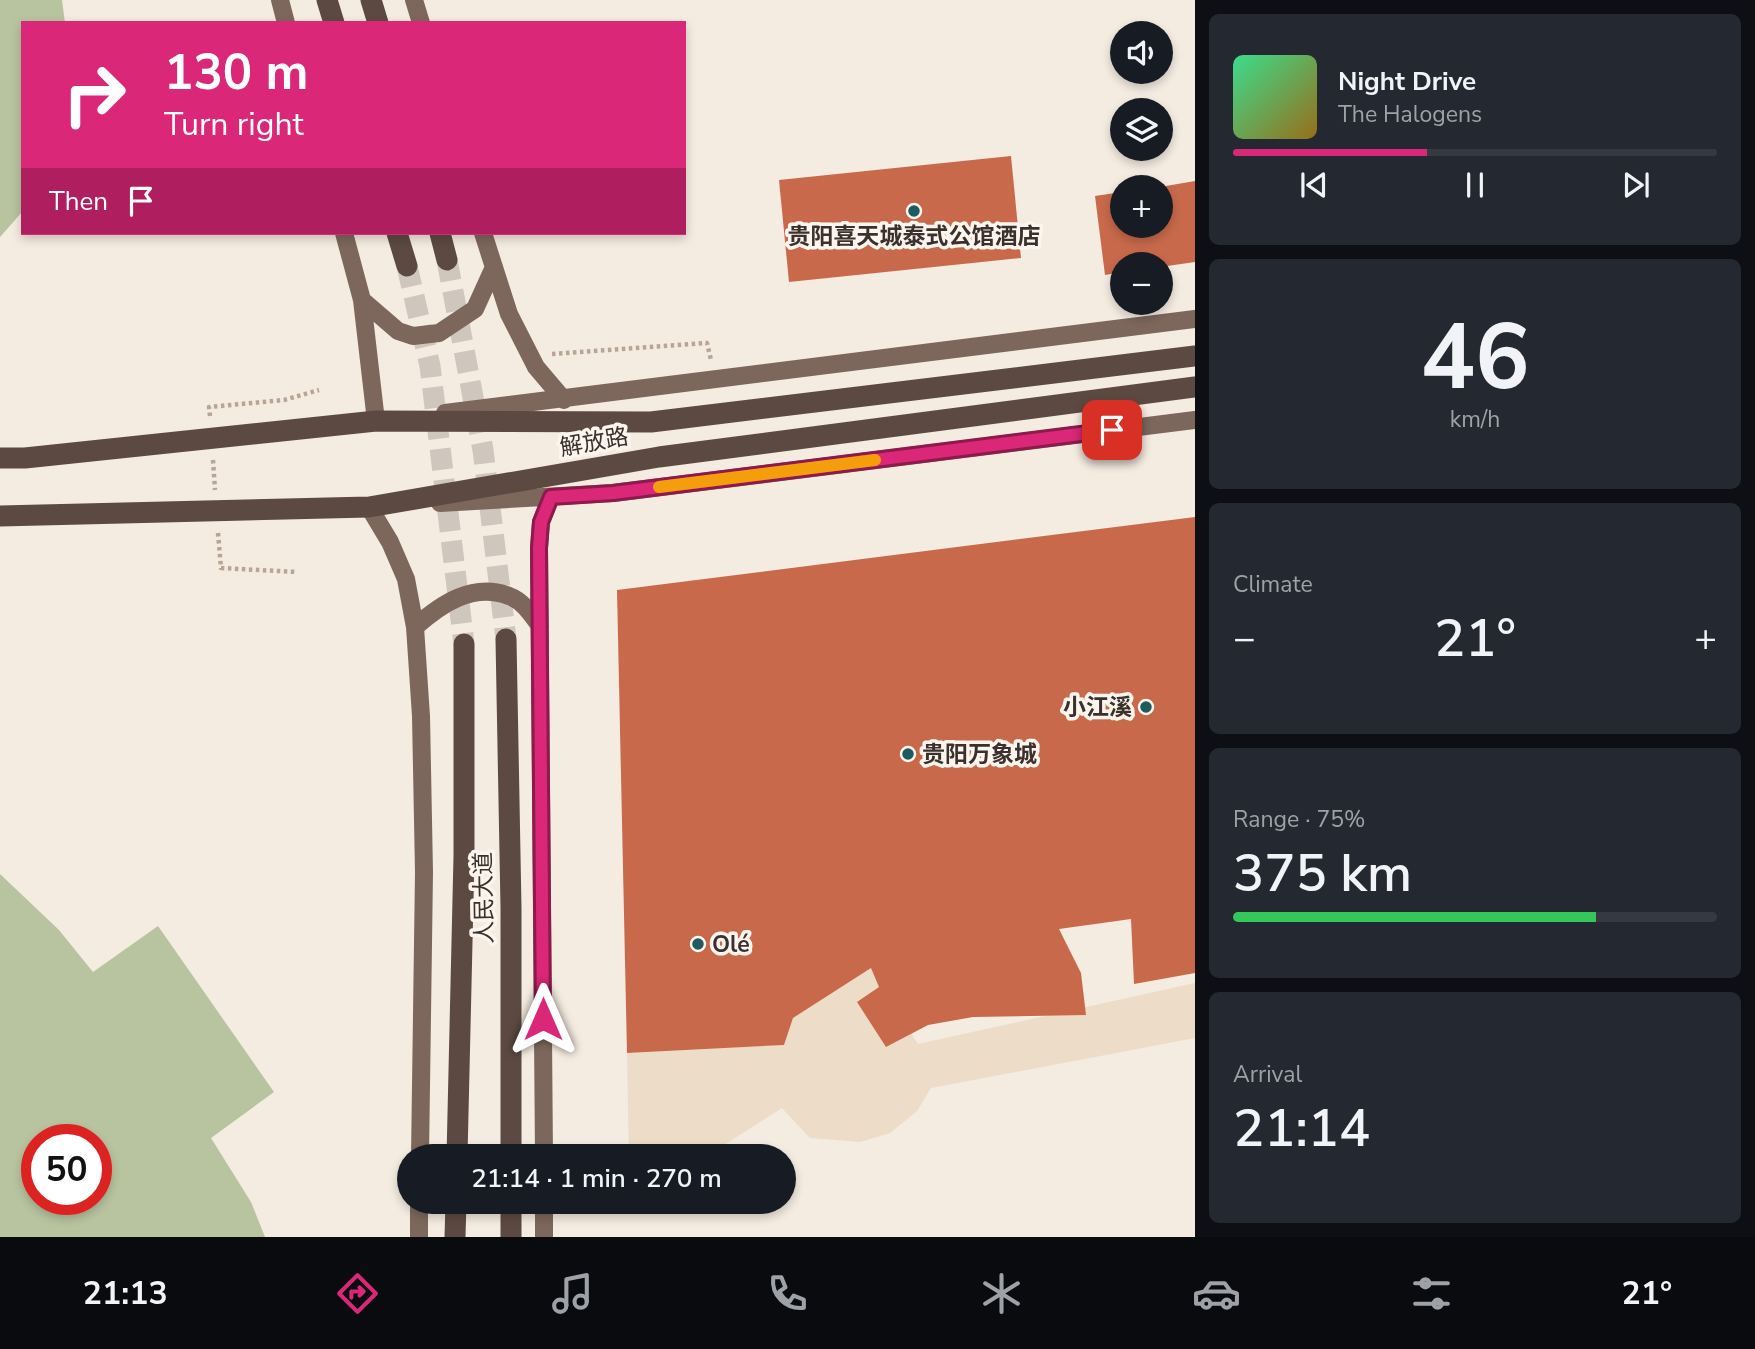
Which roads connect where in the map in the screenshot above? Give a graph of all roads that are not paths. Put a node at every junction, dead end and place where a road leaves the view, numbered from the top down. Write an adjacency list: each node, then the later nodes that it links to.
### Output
1 (280, 0): 5 (main road)
2 (327, 0): 6 (highway)
3 (371, 0): 7 (highway)
4 (414, 0): 8 (main road)
5 (285, 21)
6 (333, 21)
7 (377, 21)
8 (420, 21)
9 (345, 235): 16 (main road)
10 (398, 235): 14 (highway)
11 (441, 235): 13 (highway)
12 (484, 235): 15 (main road)
13 (447, 260)
14 (407, 266)
15 (494, 267): 16 (main road); 20 (main road)
16 (362, 300): 22 (main road)
17 (1195, 319): 20 (main road)
18 (1195, 356): 22 (highway, 解放路)
19 (1195, 387): 25 (highway, 解放路)
20 (564, 400): 22 (main road)
21 (1195, 420): 24 (main road)
22 (376, 421): 23 (highway, 解放路)
23 (0, 458)
24 (551, 497): 25 (main road); 27 (main road)
25 (369, 507): 26 (highway, 解放路); 28 (main road)
26 (0, 516)
27 (540, 626): 28 (main road); 34 (main road)
28 (415, 627): 31 (main road)
29 (506, 639): 33 (highway, 人民大道)
30 (464, 644): 32 (highway, 人民大道)
31 (420, 1144)
32 (457, 1144)
33 (511, 1144)
34 (544, 1144)
35 (419, 1214): 39 (main road)
36 (456, 1214): 40 (highway)
37 (511, 1214): 41 (highway)
38 (544, 1214): 42 (main road)
39 (419, 1237)
40 (455, 1237)
41 (511, 1237)
42 (544, 1237)

